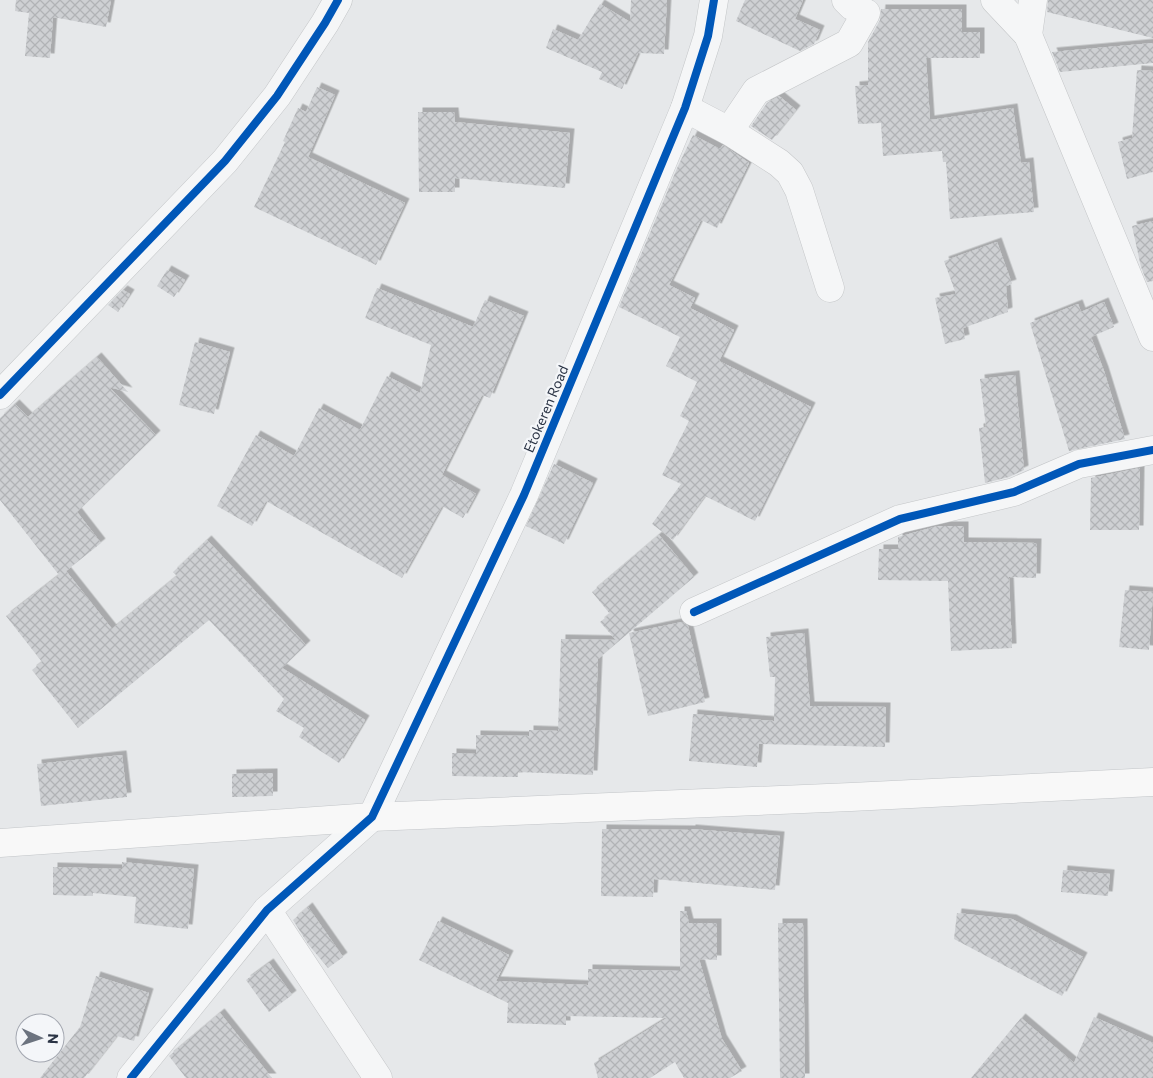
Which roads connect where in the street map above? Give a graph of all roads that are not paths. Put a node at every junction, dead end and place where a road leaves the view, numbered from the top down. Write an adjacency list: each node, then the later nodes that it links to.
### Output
1 (338, 0): 12 (street)
2 (714, 0): 7 (street, Etokeren Road)
3 (846, 0): 8 (street)
4 (995, 0): 6 (street)
5 (1033, 0): 6 (street)
6 (1028, 35): 10 (street)
7 (685, 108): 8 (street); 16 (street, Etokeren Road)
8 (729, 131): 9 (street)
9 (830, 288)
10 (1146, 304): 11 (street)
11 (1153, 337)
12 (0, 395)
13 (1153, 450): 14 (street)
14 (694, 612)
15 (1153, 782): 16 (main road)
16 (372, 817): 17 (main road); 18 (street)
17 (0, 842)
18 (267, 910): 19 (street); 20 (street)
19 (132, 1078)
20 (378, 1078)

